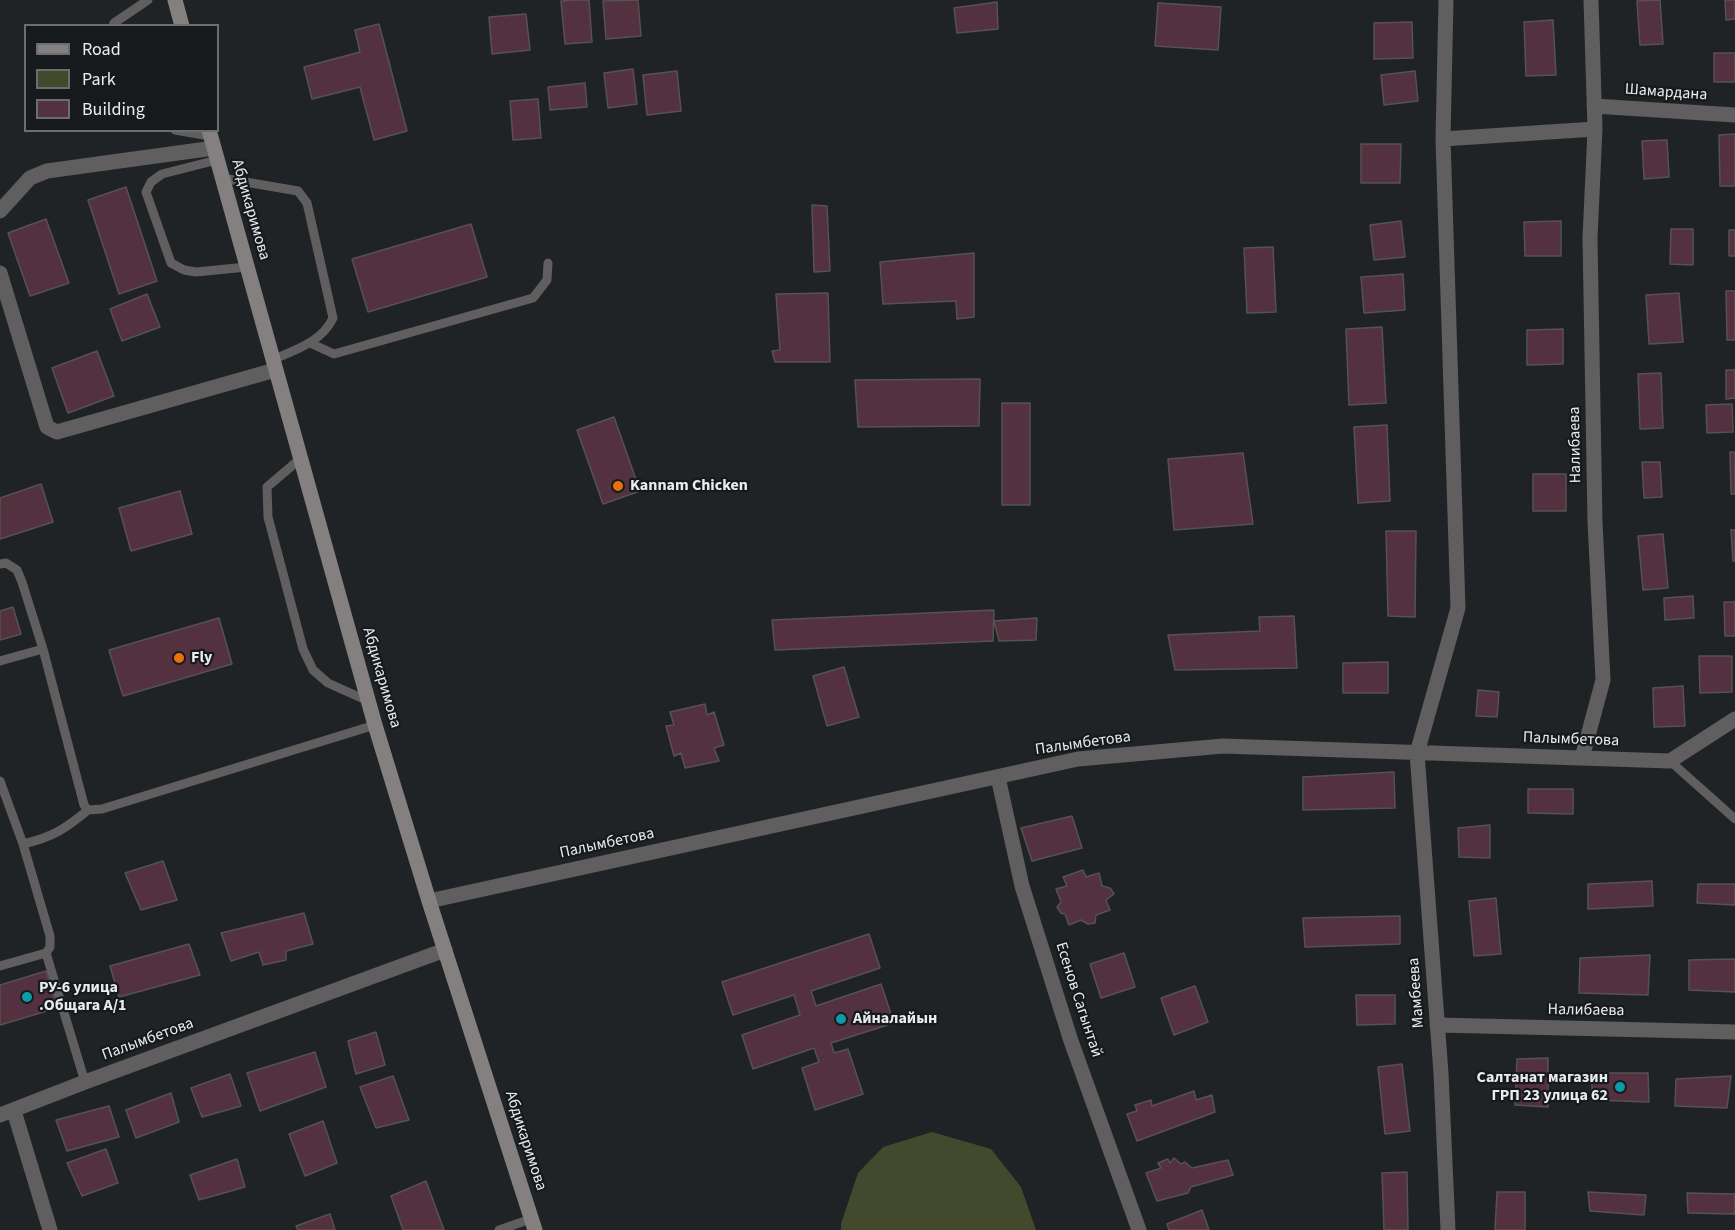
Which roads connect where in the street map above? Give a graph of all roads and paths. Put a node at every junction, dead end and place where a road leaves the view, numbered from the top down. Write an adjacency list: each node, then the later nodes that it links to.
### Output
1 (148, 0): 5 (lane)
2 (175, 0): 6 (main road)
3 (1446, 0): 11 (street)
4 (1591, 0): 7 (street, Налибаева)
5 (114, 24)
6 (181, 24)
7 (1594, 106): 8 (street, Шамардана); 9 (street, Налибаева)
8 (1735, 115)
9 (1595, 129): 11 (street); 28 (street, Налибаева)
10 (181, 132): 12 (lane)
11 (1443, 139): 27 (street)
12 (212, 143): 13 (main road, Абдикаримова); 14 (street); 16 (lane)
13 (222, 178): 16 (main road, Абдикаримова); 18 (lane)
14 (0, 211)
15 (548, 263): 18 (lane)
16 (247, 267): 19 (main road, Абдикаримова)
17 (0, 273): 19 (street)
18 (310, 343): 19 (lane)
19 (274, 365): 20 (main road, Абдикаримова)
20 (300, 459): 24 (main road, Абдикаримова); 24 (lane)
21 (0, 564): 22 (lane)
22 (44, 650): 23 (lane); 32 (lane)
23 (0, 661)
24 (368, 701): 26 (main road, Абдикаримова)
25 (1735, 719): 29 (street)
26 (375, 725): 32 (lane); 35 (main road, Абдикаримова)
27 (1417, 753): 28 (street, Палымбетова); 30 (street, Палымбетова); 39 (street, Мамбеева)
28 (1582, 758): 29 (street, Палымбетова)
29 (1670, 761): 33 (lane)
30 (998, 777): 35 (street, Палымбетова); 46 (street, Есенов Сагынтай)
31 (0, 781): 34 (lane)
32 (88, 810): 34 (lane)
33 (1735, 819)
34 (24, 844): 37 (lane)
35 (429, 901): 36 (main road, Абдикаримова)
36 (445, 950): 41 (street, Палымбетова); 43 (main road, Абдикаримова)
37 (46, 953): 38 (lane); 41 (lane)
38 (0, 966)
39 (1437, 1025): 40 (street, Налибаева); 47 (street, Мамбеева)
40 (1735, 1032)
41 (85, 1082): 42 (street, Палымбетова)
42 (7, 1113): 44 (street)
43 (533, 1224): 45 (lane)
44 (50, 1230)
45 (499, 1230)
46 (1139, 1230)
47 (1448, 1230)

